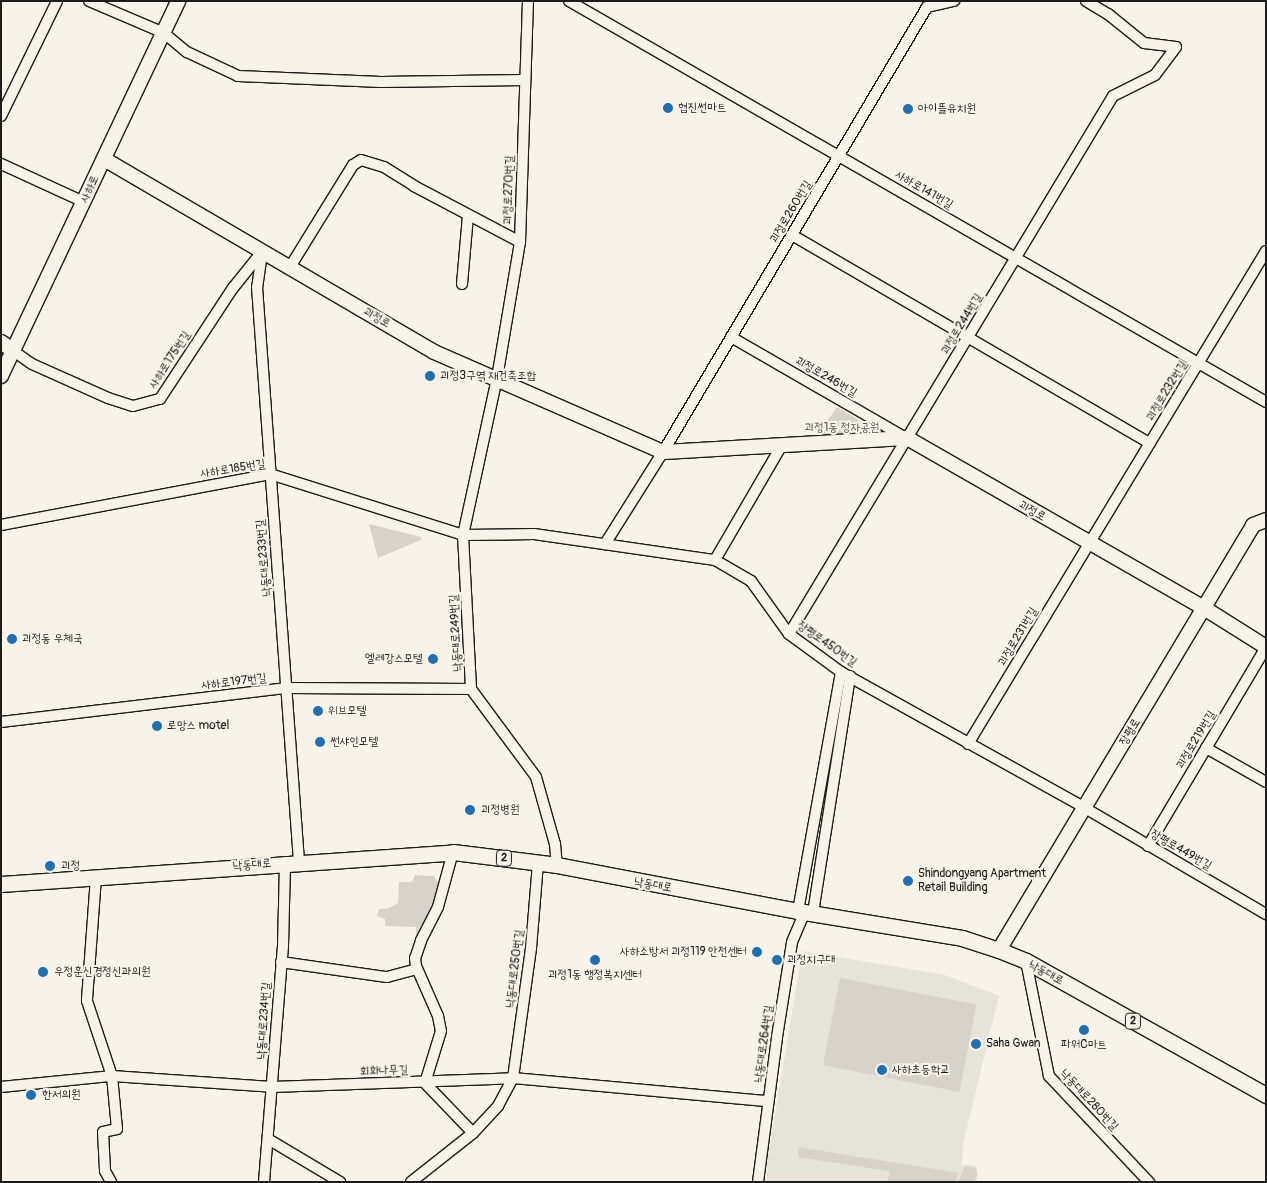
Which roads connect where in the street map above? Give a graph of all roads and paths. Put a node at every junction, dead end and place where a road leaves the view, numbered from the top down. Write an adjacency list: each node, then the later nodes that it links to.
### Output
1 (57, 1): 10 (street)
2 (89, 1): 8 (street)
3 (178, 1): 8 (main road, 사하로)
4 (528, 1): 9 (street, 괴정로270번길)
5 (570, 1): 11 (street, 사하로141번길)
6 (954, 1): 11 (street, 괴정로260번길)
7 (1086, 1): 20 (street, 괴정로244번길)
8 (164, 33): 9 (street); 12 (main road, 사하로)
9 (525, 80): 17 (street, 괴정로270번길)
10 (1, 116)
11 (839, 156): 16 (street, 괴정로260번길); 20 (street, 사하로141번길)
12 (104, 158): 14 (main road, 사하로); 19 (main road, 괴정로)
13 (1, 164): 14 (street)
14 (84, 202): 25 (main road, 사하로)
15 (468, 215): 17 (street); 21 (street); 22 (street)
16 (792, 235): 23 (street, 괴정로260번길); 24 (street)
17 (520, 242): 28 (street, 괴정로270번길)
18 (1266, 251): 26 (street, 괴정로232번길)
19 (262, 253): 21 (main road, 괴정로); 25 (street, 사하로175번길); 34 (street, 낙동대로233번길)
20 (1016, 258): 24 (street, 괴정로244번길); 26 (street, 사하로141번길)
21 (290, 267): 28 (main road, 괴정로)
22 (462, 284)
23 (732, 337): 30 (street, 괴정로246번길); 33 (street, 괴정로260번길)
24 (968, 337): 30 (street, 괴정로244번길); 31 (street)
25 (6, 346): 27 (main road, 사하로)
26 (1198, 364): 29 (street, 사하로141번길); 31 (street, 괴정로232번길)
27 (1, 376)
28 (497, 378): 33 (main road, 괴정로); 37 (street, 낙동대로249번길)
29 (1266, 402)
30 (907, 438): 32 (main road, 괴정로); 39 (main road, 괴정로); 42 (street, 괴정로244번길)
31 (1150, 443): 39 (street, 괴정로232번길)
32 (782, 446): 33 (main road, 괴정로); 40 (street)
33 (663, 452): 38 (street)
34 (270, 474): 36 (street, 사하로185번길); 37 (street, 사하로185번길); 45 (street, 낙동대로233번길)
35 (1266, 520): 41 (main road, 장평로)
36 (1, 524)
37 (463, 535): 38 (street, 장평로450번길); 46 (street, 낙동대로249번길)
38 (606, 544): 40 (street, 장평로450번길)
39 (1089, 544): 41 (main road, 괴정로); 48 (street, 괴정로231번길)
40 (715, 560): 42 (street, 장평로450번길)
41 (1204, 608): 43 (main road, 괴정로); 51 (main road, 장평로)
42 (789, 634): 44 (street, 장평로450번길)
43 (1266, 647): 49 (street, 괴정로219번길)
44 (846, 674): 48 (street, 장평로450번길); 59 (street); 59 (street)
45 (287, 688): 46 (street, 사하로197번길); 47 (street, 사하로197번길); 54 (street, 낙동대로233번길)
46 (471, 689): 56 (street)
47 (1, 722)
48 (968, 744): 51 (street, 장평로450번길)
49 (1206, 748): 50 (street); 52 (street, 괴정로219번길)
50 (1266, 782)
51 (1085, 808): 52 (street, 장평로449번길); 61 (main road, 장평로)
52 (1148, 846): 60 (street, 장평로449번길)
53 (453, 852): 54 (main road, 낙동대로 / 2); 55 (main road, 낙동대로 / 2); 64 (street)
54 (292, 862): 57 (main road, 낙동대로 / 2); 63 (street, 낙동대로234번길)
55 (538, 862): 56 (main road, 낙동대로 / 2); 66 (street, 낙동대로250번길)
56 (557, 865): 59 (main road, 낙동대로 / 2)
57 (96, 877): 58 (main road, 낙동대로 / 2); 65 (street)
58 (1, 884)
59 (805, 912): 61 (main road, 낙동대로 / 2); 71 (street, 낙동대로264번길)
60 (1266, 914)
61 (999, 950): 62 (main road, 낙동대로 / 2)
62 (1026, 961): 70 (main road, 낙동대로 / 2); 79 (street, 낙동대로280번길)
63 (282, 962): 64 (street); 69 (street, 낙동대로234번길)
64 (417, 969): 67 (street)
65 (112, 1076): 68 (street, 회화나무길); 69 (street, 회화나무길); 74 (street)
66 (513, 1078): 67 (street, 회화나무길); 71 (street, 회화나무길); 72 (street)
67 (425, 1082): 69 (street, 회화나무길); 72 (street)
68 (1, 1087)
69 (272, 1088): 73 (street, 낙동대로234번길)
70 (1266, 1095)
71 (768, 1101): 78 (street, 낙동대로264번길)
72 (473, 1133): 77 (street)
73 (268, 1139): 75 (street, 낙동대로234번길); 76 (street)
74 (111, 1182)
75 (264, 1182)
76 (340, 1182)
77 (411, 1182)
78 (758, 1182)
79 (1149, 1182)

